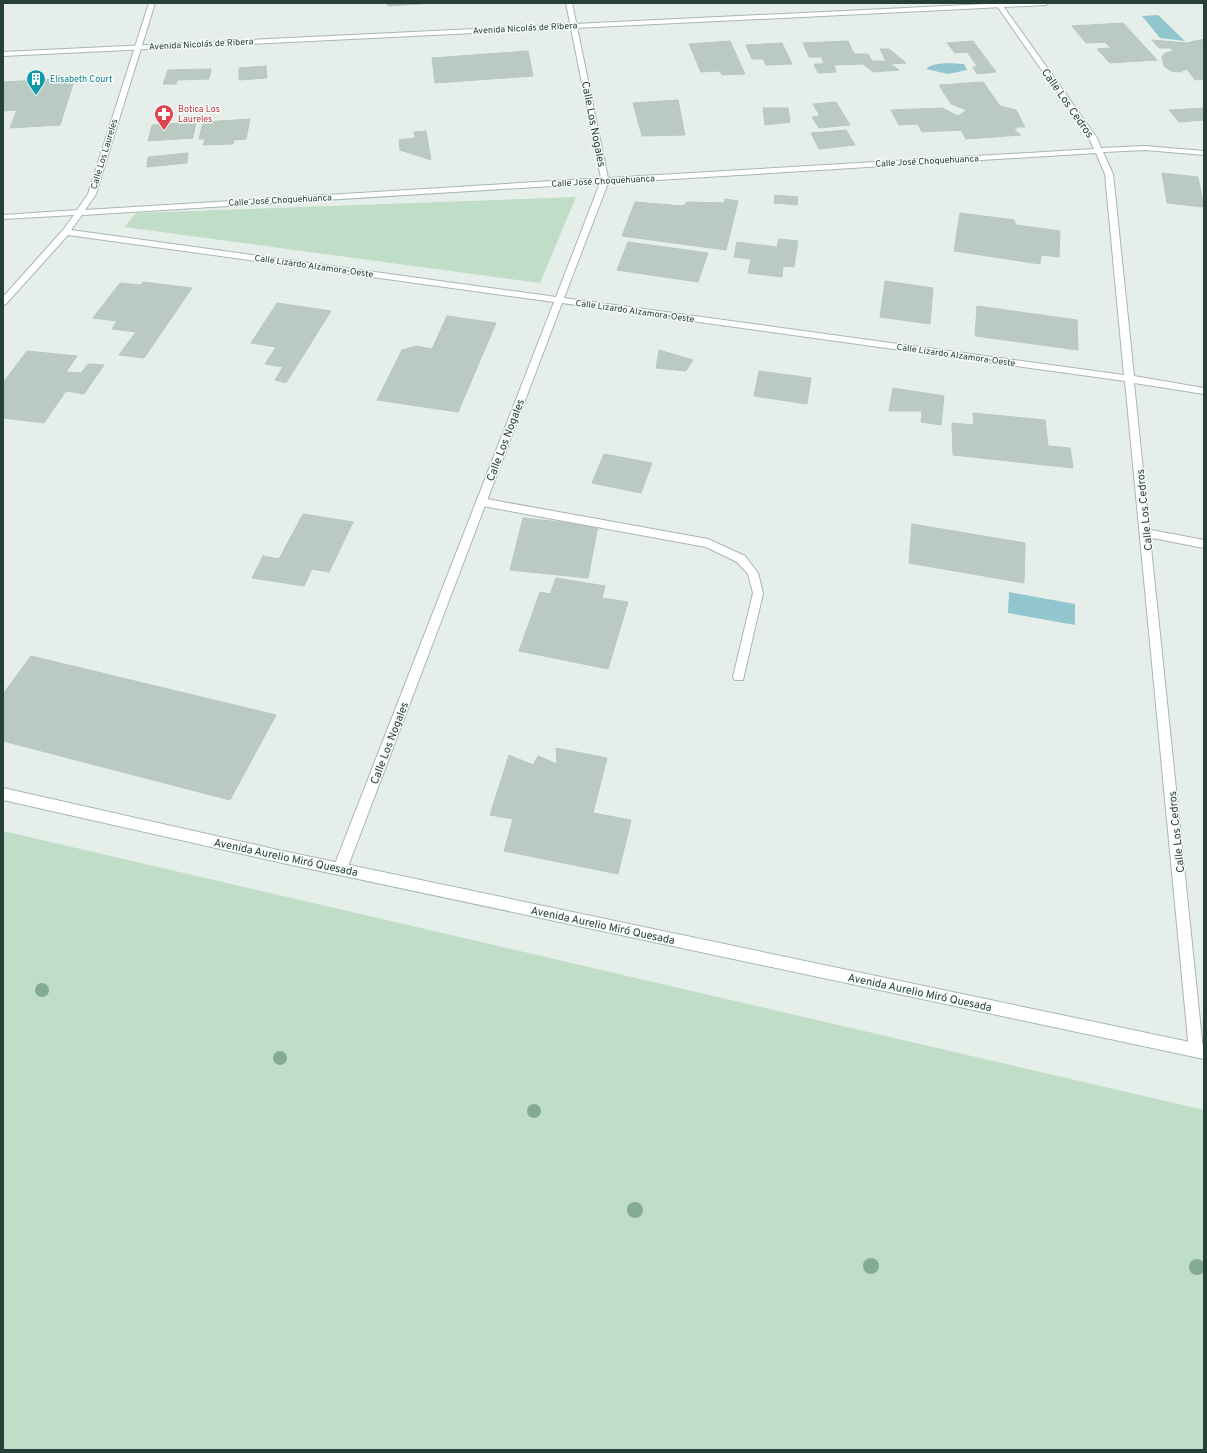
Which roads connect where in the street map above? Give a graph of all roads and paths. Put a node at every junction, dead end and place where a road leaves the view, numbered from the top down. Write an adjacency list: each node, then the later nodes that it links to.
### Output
1 (152, 3): 6 (street, Calle Los Laureles)
2 (569, 3): 5 (street, Calle Los Nogales)
3 (1046, 3): 4 (street, Avenida Nicolás de Ribera)
4 (999, 4): 5 (street, Avenida Nicolás de Ribera); 8 (street, Calle Los Cedros)
5 (575, 26): 6 (street, Avenida Nicolás de Ribera); 10 (street, Calle Los Nogales)
6 (138, 47): 7 (street, Avenida Nicolás de Ribera); 11 (street, Calle Los Laureles)
7 (3, 54)
8 (1099, 151): 9 (street, Calle José Choquehuanca); 10 (street, Calle José Choquehuanca); 16 (street, Calle Los Cedros)
9 (1204, 153)
10 (605, 180): 11 (street, Calle José Choquehuanca); 14 (street, Calle Los Nogales)
11 (80, 211): 12 (street, Calle José Choquehuanca); 13 (street, Calle Los Laureles)
12 (3, 217)
13 (66, 232): 14 (street, Calle Lizardo Alzamora-Oeste); 15 (street, Calle Los Laureles)
14 (558, 300): 16 (street, Calle Lizardo Alzamora-Oeste); 18 (street, Calle Los Nogales)
15 (3, 302)
16 (1130, 379): 17 (street, Calle Lizardo Alzamora-Oeste); 19 (street, Calle Los Cedros)
17 (1204, 391)
18 (481, 502): 21 (street); 23 (street, Calle Los Nogales)
19 (1146, 532): 20 (street); 24 (street, Calle Los Cedros)
20 (1204, 544)
21 (739, 677)
22 (3, 794): 23 (street, Avenida Aurelio Miró Quesada)
23 (340, 869): 24 (street, Avenida Aurelio Miró Quesada)
24 (1200, 1051)

